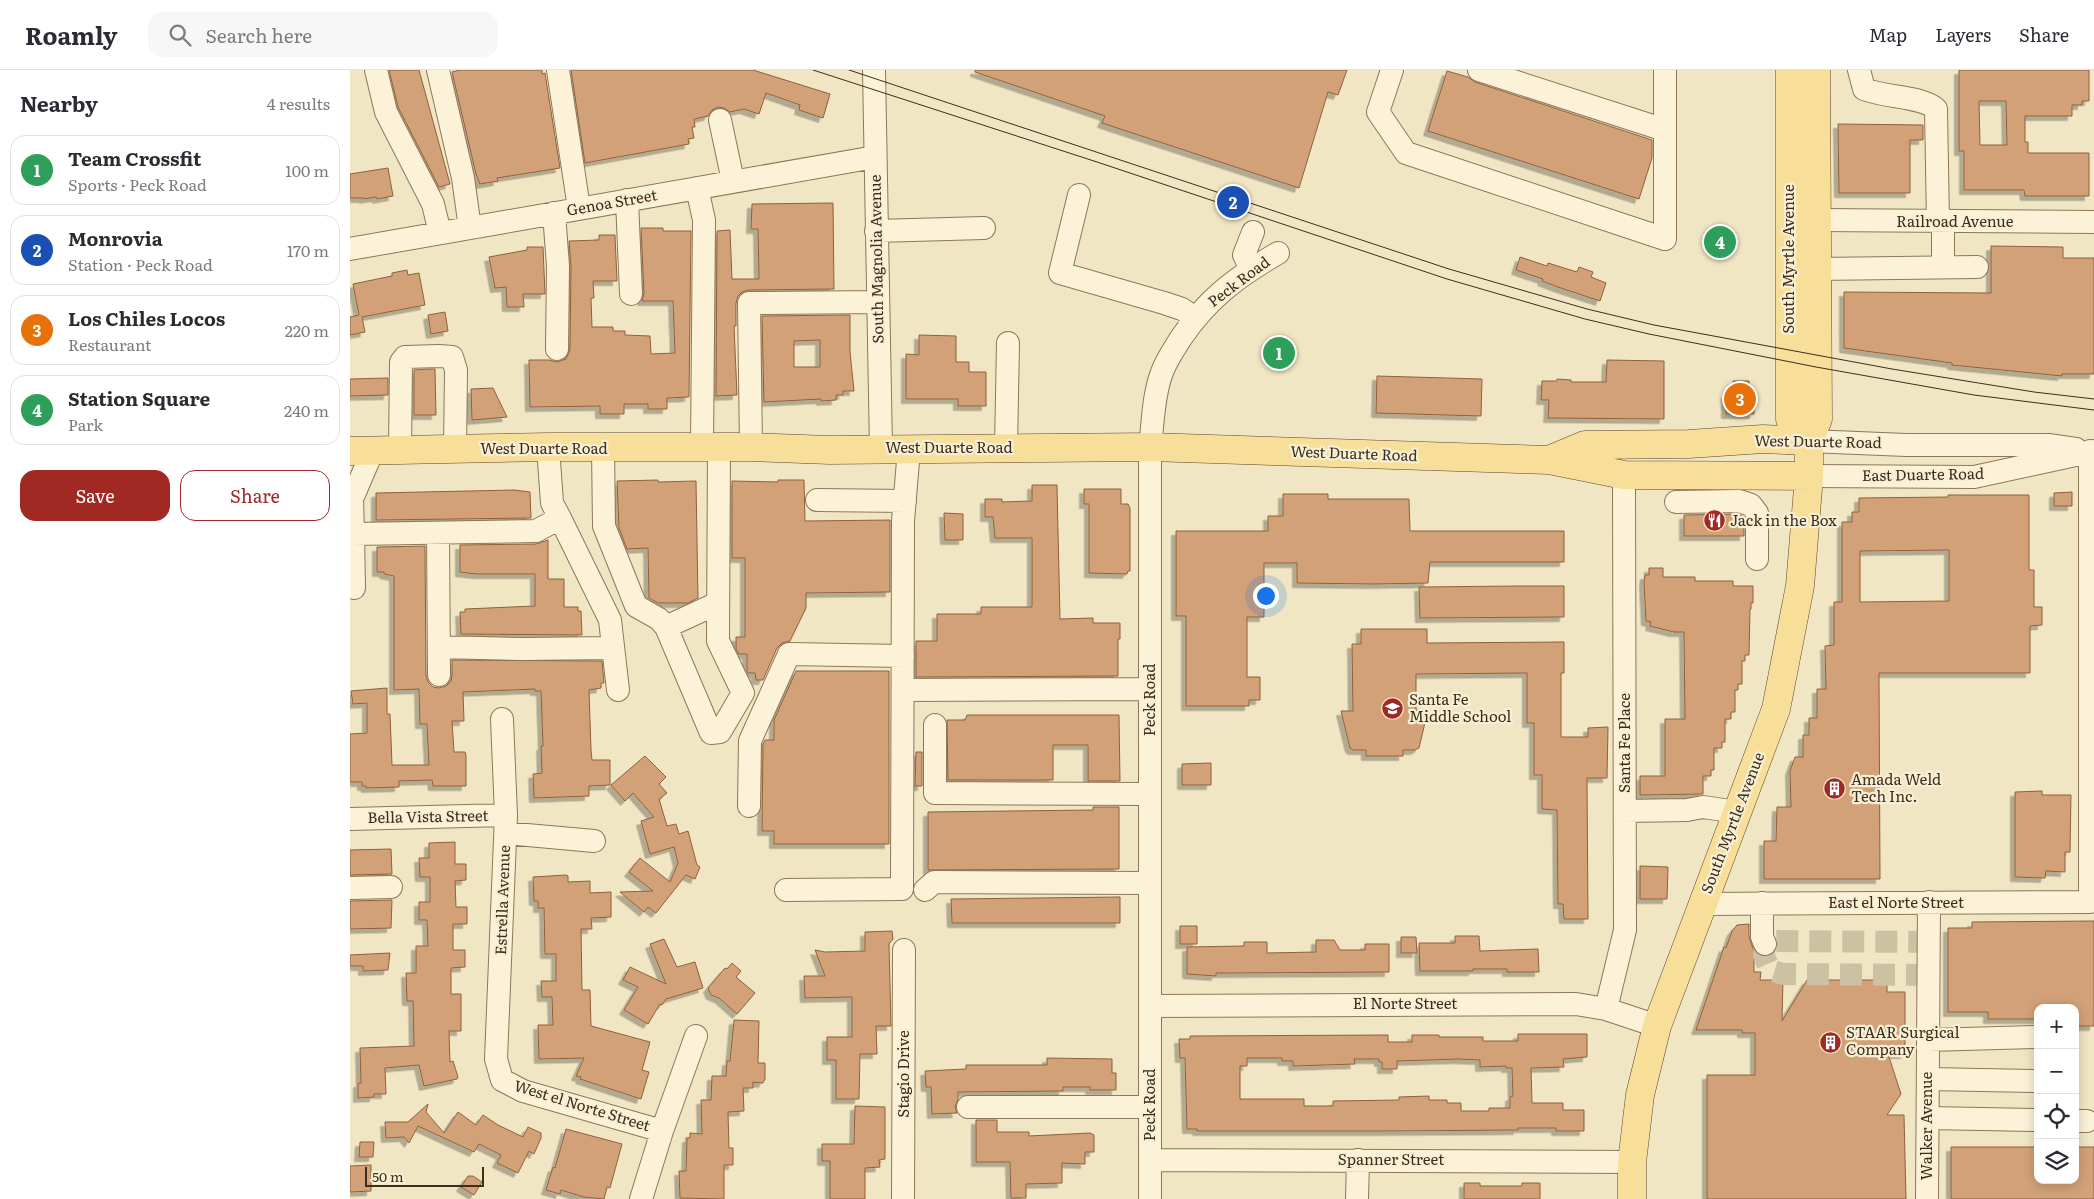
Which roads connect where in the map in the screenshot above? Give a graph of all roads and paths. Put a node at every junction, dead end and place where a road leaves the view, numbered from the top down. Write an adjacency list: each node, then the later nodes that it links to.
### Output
1 (376, 70): 27 (street)
2 (438, 70): 23 (street)
3 (558, 70): 18 (street)
4 (874, 70): 13 (street, South Magnolia Avenue)
5 (1392, 70): 12 (street)
6 (1479, 70): 12 (street)
7 (1665, 70): 12 (street)
8 (1790, 70): 39 (main road, South Myrtle Avenue)
9 (1816, 70): 20 (main road, South Myrtle Avenue)
10 (1859, 70): 21 (street)
11 (720, 120): 14 (street)
12 (1666, 130)
13 (875, 156): 14 (street, Genoa Street); 25 (street, South Magnolia Avenue)
14 (733, 181): 15 (street, Genoa Street)
15 (697, 188): 17 (street, Genoa Street); 41 (street)
16 (1079, 194): 36 (street)
17 (626, 200): 18 (street, Genoa Street); 34 (street)
18 (579, 208): 19 (street, Genoa Street)
19 (554, 213): 23 (street, Genoa Street); 38 (street)
20 (1817, 220): 21 (street, Railroad Avenue); 33 (main road, South Myrtle Avenue)
21 (1940, 222): 22 (street, Railroad Avenue); 30 (street)
22 (2094, 222)
23 (470, 228): 27 (street, Genoa Street)
24 (984, 228): 25 (street)
25 (876, 231): 35 (street, South Magnolia Avenue)
26 (1253, 232): 32 (street)
27 (440, 233): 28 (street, Genoa Street)
28 (350, 249)
29 (1278, 253): 32 (street, Peck Road)
30 (1944, 267): 31 (street); 33 (street)
31 (1978, 267)
32 (1251, 269): 36 (street, Peck Road)
33 (1816, 269): 39 (main road, South Myrtle Avenue)
34 (631, 294)
35 (878, 302): 42 (street); 46 (street, South Magnolia Avenue)
36 (1195, 318): 43 (street, Peck Road)
37 (1008, 343): 45 (street)
38 (557, 349)
39 (1809, 441): 51 (street, West Duarte Road); 52 (main road, West Duarte Road); 54 (main road, South Myrtle Avenue)
40 (548, 447): 44 (main road, West Duarte Road); 50 (main road, West Duarte Road); 59 (street)
41 (711, 447): 42 (main road, West Duarte Road); 44 (main road, West Duarte Road); 65 (street)
42 (751, 447): 46 (main road, West Duarte Road)
43 (1150, 447): 45 (main road, West Duarte Road); 52 (main road, West Duarte Road); 71 (street, Peck Road)
44 (603, 448): 66 (street)
45 (1006, 448): 47 (main road, West Duarte Road)
46 (881, 449): 47 (main road, West Duarte Road)
47 (909, 449): 57 (street)
48 (361, 450): 49 (main road, West Duarte Road); 55 (street)
49 (400, 450): 50 (main road, West Duarte Road); 50 (street)
50 (455, 450)
51 (2092, 451): 54 (street, East Duarte Road); 62 (street)
52 (1549, 460): 53 (main road, West Duarte Road)
53 (1624, 474): 54 (main road, West Duarte Road); 78 (street, Santa Fe Place)
54 (1809, 476): 79 (main road, South Myrtle Avenue)
55 (351, 497): 61 (street)
56 (817, 500): 57 (street)
57 (905, 501): 69 (street)
58 (1676, 502): 63 (street)
59 (560, 518): 60 (street); 68 (street)
60 (438, 532): 61 (street); 67 (street)
61 (353, 534): 64 (street)
62 (2092, 555): 88 (street, East el Norte Street)
63 (1757, 559)
64 (354, 588)
65 (718, 603): 66 (street); 66 (street)
66 (666, 627)
67 (439, 647): 68 (street); 70 (street)
68 (613, 648): 72 (street)
69 (903, 656): 73 (street); 77 (street)
70 (439, 675)
71 (1150, 688): 73 (street); 76 (street, Peck Road)
72 (618, 690)
73 (902, 690): 86 (street)
74 (502, 719): 81 (street, Estrella Avenue)
75 (935, 726): 76 (street)
76 (1150, 794): 83 (street, Peck Road)
77 (749, 806)
78 (1625, 811): 79 (street); 94 (street, Santa Fe Place)
79 (1737, 812): 90 (main road, South Myrtle Avenue)
80 (350, 819): 81 (street, Bella Vista Street)
81 (506, 824): 82 (street, Bella Vista Street); 99 (street, Estrella Avenue)
82 (594, 841)
83 (1150, 883): 87 (street); 93 (street, Peck Road)
84 (391, 887): 85 (street)
85 (350, 888)
86 (786, 890)
87 (925, 890)
88 (1929, 902): 89 (street, East el Norte Street); 98 (street, Walker Avenue)
89 (1762, 903): 90 (street, East el Norte Street); 91 (street)
90 (1702, 904): 95 (main road, South Myrtle Avenue)
91 (1765, 944)
92 (904, 950): 111 (street, Stagio Drive)
93 (1150, 1006): 94 (street, El Norte Street); 103 (street, Peck Road)
94 (1606, 1009): 95 (street, El Norte Street)
95 (1657, 1026): 109 (main road, South Myrtle Avenue)
96 (696, 1036): 106 (street)
97 (2034, 1037): 98 (street)
98 (1928, 1040): 100 (street, Walker Avenue)
99 (502, 1080): 106 (street, West el Norte Street)
100 (1928, 1080): 101 (street); 104 (street, Walker Avenue)
101 (2034, 1081)
102 (968, 1107): 103 (street)
103 (1150, 1107): 107 (street, Peck Road)
104 (1928, 1118): 105 (street); 115 (street, Walker Avenue)
105 (2034, 1120)
106 (662, 1131): 110 (street)
107 (1150, 1160): 108 (street, Spanner Street); 112 (street, Peck Road)
108 (1358, 1160): 109 (street, Spanner Street); 113 (street)
109 (1632, 1162): 114 (main road, South Myrtle Avenue)
110 (641, 1199)
111 (904, 1199)
112 (1150, 1199)
113 (1357, 1199)
114 (1632, 1199)
115 (1927, 1199)

